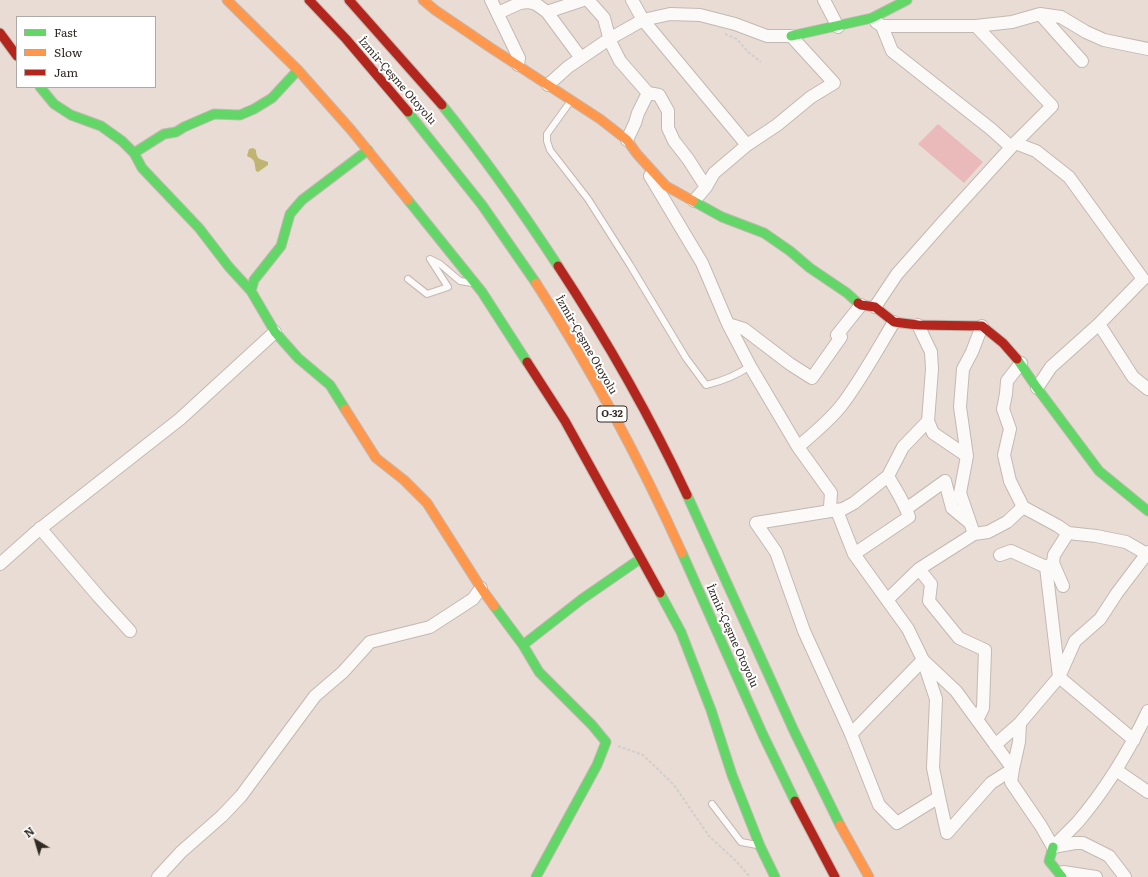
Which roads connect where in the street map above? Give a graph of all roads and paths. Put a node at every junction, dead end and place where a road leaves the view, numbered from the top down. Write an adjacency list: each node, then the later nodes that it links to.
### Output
1 (227, 0): 28 (main road)
2 (309, 0): 103 (main road, İzmir-Çeşme Otoyolu / O-32)
3 (349, 0): 104 (main road, İzmir-Çeşme Otoyolu / O-32)
4 (423, 0): 27 (main road)
5 (491, 0): 12 (street)
6 (583, 0): 11 (street)
7 (588, 0): 21 (street)
8 (632, 0): 14 (street)
9 (824, 0): 17 (street)
10 (907, 0): 15 (main road)
11 (546, 12): 12 (street); 24 (street)
12 (498, 13): 27 (street)
13 (1040, 14): 16 (street); 22 (street); 25 (street)
14 (643, 20): 20 (street); 21 (street); 35 (street)
15 (877, 22): 16 (street); 17 (main road); 34 (street)
16 (976, 26): 34 (street)
17 (838, 27): 20 (main road)
18 (0, 33): 23 (main road)
19 (723, 33): 26 (path)
20 (791, 36): 35 (street)
21 (608, 39): 24 (street); 31 (street)
22 (1148, 49)
23 (16, 55)
24 (581, 58): 29 (street)
25 (1082, 61)
26 (761, 62)
27 (518, 65): 29 (main road)
28 (298, 70): 36 (main road); 37 (main road)
29 (548, 85): 32 (main road)
30 (41, 88): 37 (main road)
31 (648, 93): 33 (street); 39 (street)
32 (572, 100): 33 (main road); 53 (lane)
33 (627, 140): 38 (main road)
34 (1013, 145): 45 (street); 49 (street)
35 (746, 146): 39 (street)
36 (368, 150): 42 (main road); 43 (main road)
37 (134, 153): 43 (main road)
38 (637, 154): 40 (main road); 47 (street)
39 (706, 187): 40 (street)
40 (694, 201): 44 (main road)
41 (408, 279): 42 (lane)
42 (475, 284): 72 (main road)
43 (251, 291): 51 (main road)
44 (861, 304): 45 (main road); 47 (street)
45 (875, 307): 46 (main road)
46 (894, 322): 48 (main road); 57 (street)
47 (728, 324): 53 (street)
48 (918, 324): 50 (main road); 56 (street)
49 (1099, 324): 54 (street); 55 (street)
50 (982, 326): 52 (main road); 58 (street)
51 (275, 332): 66 (street); 77 (main road)
52 (1021, 363): 54 (main road); 62 (street)
53 (750, 366): 57 (street)
54 (1037, 388): 65 (main road)
55 (1148, 389)
56 (928, 421): 58 (street); 59 (street)
57 (798, 446): 64 (street)
58 (967, 456): 60 (street)
59 (888, 476): 63 (street); 64 (street)
60 (963, 476): 61 (street); 67 (street)
61 (944, 481): 63 (street); 67 (street)
62 (1023, 507): 67 (street); 68 (street)
63 (906, 509): 70 (street)
64 (837, 511): 70 (street); 88 (street)
65 (1148, 511)
66 (40, 528): 73 (street); 81 (street)
67 (972, 529): 75 (street)
68 (1068, 533): 69 (street); 74 (street)
69 (1147, 553): 84 (street)
70 (854, 554): 79 (street)
71 (1000, 556): 74 (street)
72 (640, 559): 82 (main road); 97 (main road)
73 (0, 564)
74 (1049, 565): 76 (street); 84 (street)
75 (919, 569): 79 (street); 86 (street)
76 (1063, 586)
77 (481, 588): 78 (street); 80 (main road)
78 (473, 600): 80 (street); 99 (street)
79 (887, 600): 83 (street)
80 (492, 604): 82 (main road)
81 (130, 631)
82 (523, 645): 90 (main road)
83 (923, 660): 86 (street); 88 (street); 95 (street)
84 (1059, 677): 87 (street); 89 (street)
85 (1148, 711): 89 (street)
86 (977, 720): 91 (street)
87 (1020, 723): 91 (street); 92 (street)
88 (851, 734): 95 (street)
89 (1134, 740): 93 (street)
90 (606, 742): 100 (main road); 101 (path)
91 (995, 745): 92 (street)
92 (1013, 769): 95 (street); 98 (street)
93 (1116, 770): 94 (street); 98 (street)
94 (1148, 792)
95 (940, 797)
96 (712, 804): 97 (lane)
97 (760, 846): 102 (main road)
98 (1053, 847): 105 (main road); 107 (street)
99 (158, 877)
100 (536, 877)
101 (750, 877)
102 (775, 877)
103 (835, 877)
104 (869, 877)
105 (1062, 877): 106 (street)
106 (1096, 877)
107 (1125, 877)

